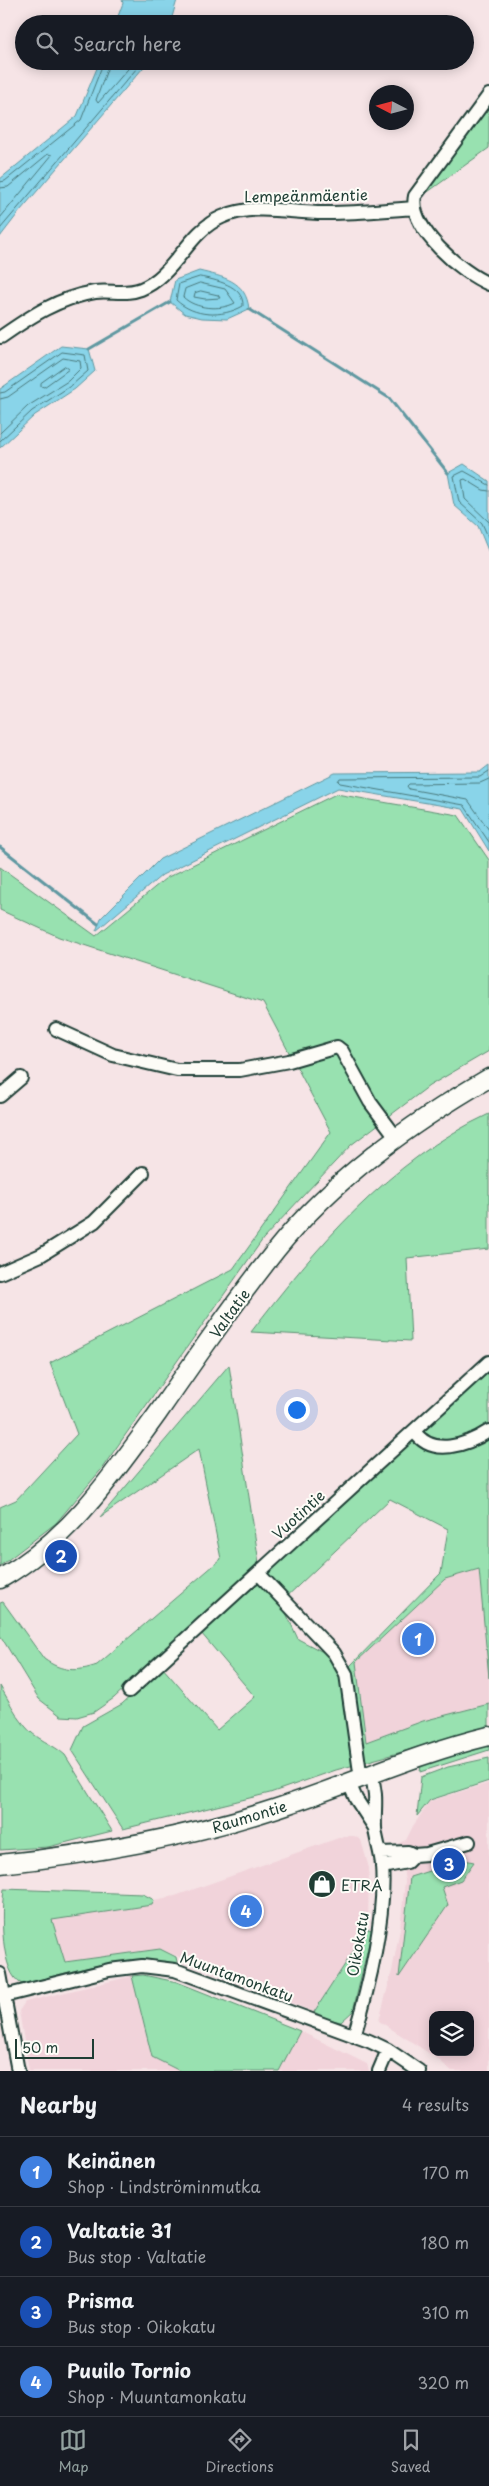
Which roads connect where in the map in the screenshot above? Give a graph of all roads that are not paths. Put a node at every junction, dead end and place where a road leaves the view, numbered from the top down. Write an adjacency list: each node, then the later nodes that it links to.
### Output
1 (489, 95): 2 (street)
2 (414, 208): 3 (street); 4 (street, Lempeänmäentie)
3 (489, 284)
4 (0, 337)
5 (56, 1029): 9 (street)
6 (21, 1078): 8 (street)
7 (489, 1078): 9 (main road, Valtatie)
8 (0, 1096)
9 (396, 1137): 16 (main road, Valtatie)
10 (143, 1173): 11 (street)
11 (0, 1273)
12 (489, 1362): 13 (street, Vuotintie)
13 (414, 1431): 14 (street); 15 (street, Vuotintie)
14 (489, 1431)
15 (258, 1573): 17 (street, Vuotintie); 19 (street)
16 (0, 1578)
17 (129, 1691)
18 (489, 1736): 19 (main road, Raumontie)
19 (360, 1779): 20 (street, Oikokatu); 20 (street, Oikokatu); 24 (main road, Raumontie)
20 (375, 1828): 22 (street, Oikokatu)
21 (469, 1842): 23 (street)
22 (381, 1853): 23 (street); 25 (street, Oikokatu)
23 (414, 1856): 25 (street)
24 (0, 1864)
25 (382, 1867): 28 (street, Oikokatu)
26 (0, 1974): 27 (street)
27 (4, 1996): 28 (street, Muuntamonkatu); 30 (street)
28 (354, 2036): 29 (street, Muuntamonkatu)
29 (388, 2050): 31 (street); 32 (street, Muuntamonkatu)
30 (18, 2071)
31 (379, 2071)
32 (419, 2071)

